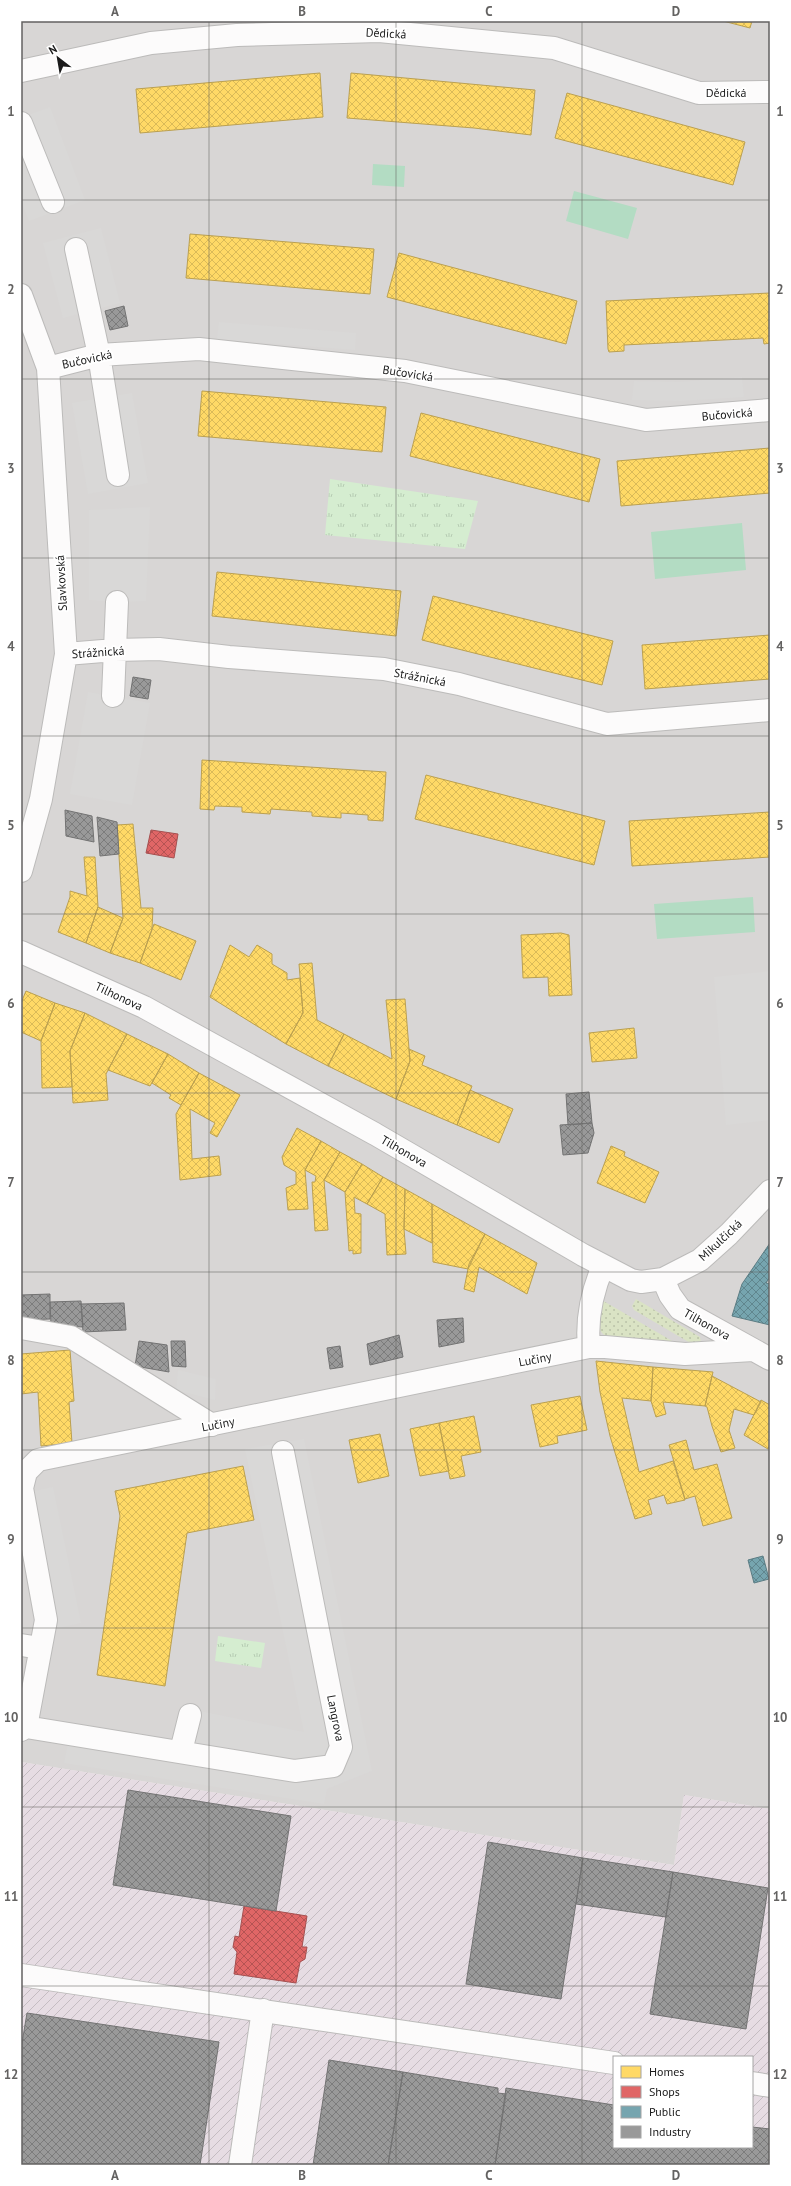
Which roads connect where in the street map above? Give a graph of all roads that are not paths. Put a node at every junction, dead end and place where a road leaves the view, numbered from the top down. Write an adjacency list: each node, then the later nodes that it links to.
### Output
1 (21, 71): 2 (street, Dědická)
2 (770, 92)
3 (21, 123): 4 (street)
4 (53, 202)
5 (76, 249): 7 (street)
6 (21, 295): 8 (street, Slavkovská)
7 (99, 355): 8 (street, Bučovická); 9 (street, Bučovická); 10 (street)
8 (48, 368): 13 (street, Slavkovská)
9 (768, 410)
10 (118, 475)
11 (117, 602): 12 (street)
12 (115, 650): 13 (street, Strážnická); 14 (street); 15 (street, Strážnická)
13 (66, 654): 16 (street, Slavkovská)
14 (113, 696)
15 (770, 710)
16 (21, 871)
17 (21, 952): 19 (street, Tilhonova)
18 (770, 1191): 20 (street, Mikulčická)
19 (603, 1266): 20 (street, Tilhonova); 22 (street)
20 (663, 1279): 23 (street, Tilhonova)
21 (21, 1328): 24 (street)
22 (589, 1347): 23 (street, Lučiny); 24 (street, Lučiny)
23 (761, 1354)
24 (212, 1425): 26 (street, Lučiny)
25 (282, 1452): 29 (street, Langrova)
26 (30, 1646): 28 (street, Lučiny)
27 (190, 1715): 29 (street)
28 (23, 1729): 29 (street, Langrova)
29 (181, 1751)
30 (21, 1975): 31 (street)
31 (264, 2010): 32 (street); 35 (street)
32 (613, 2062)
33 (753, 2083): 34 (street)
34 (770, 2086)
35 (240, 2165)

